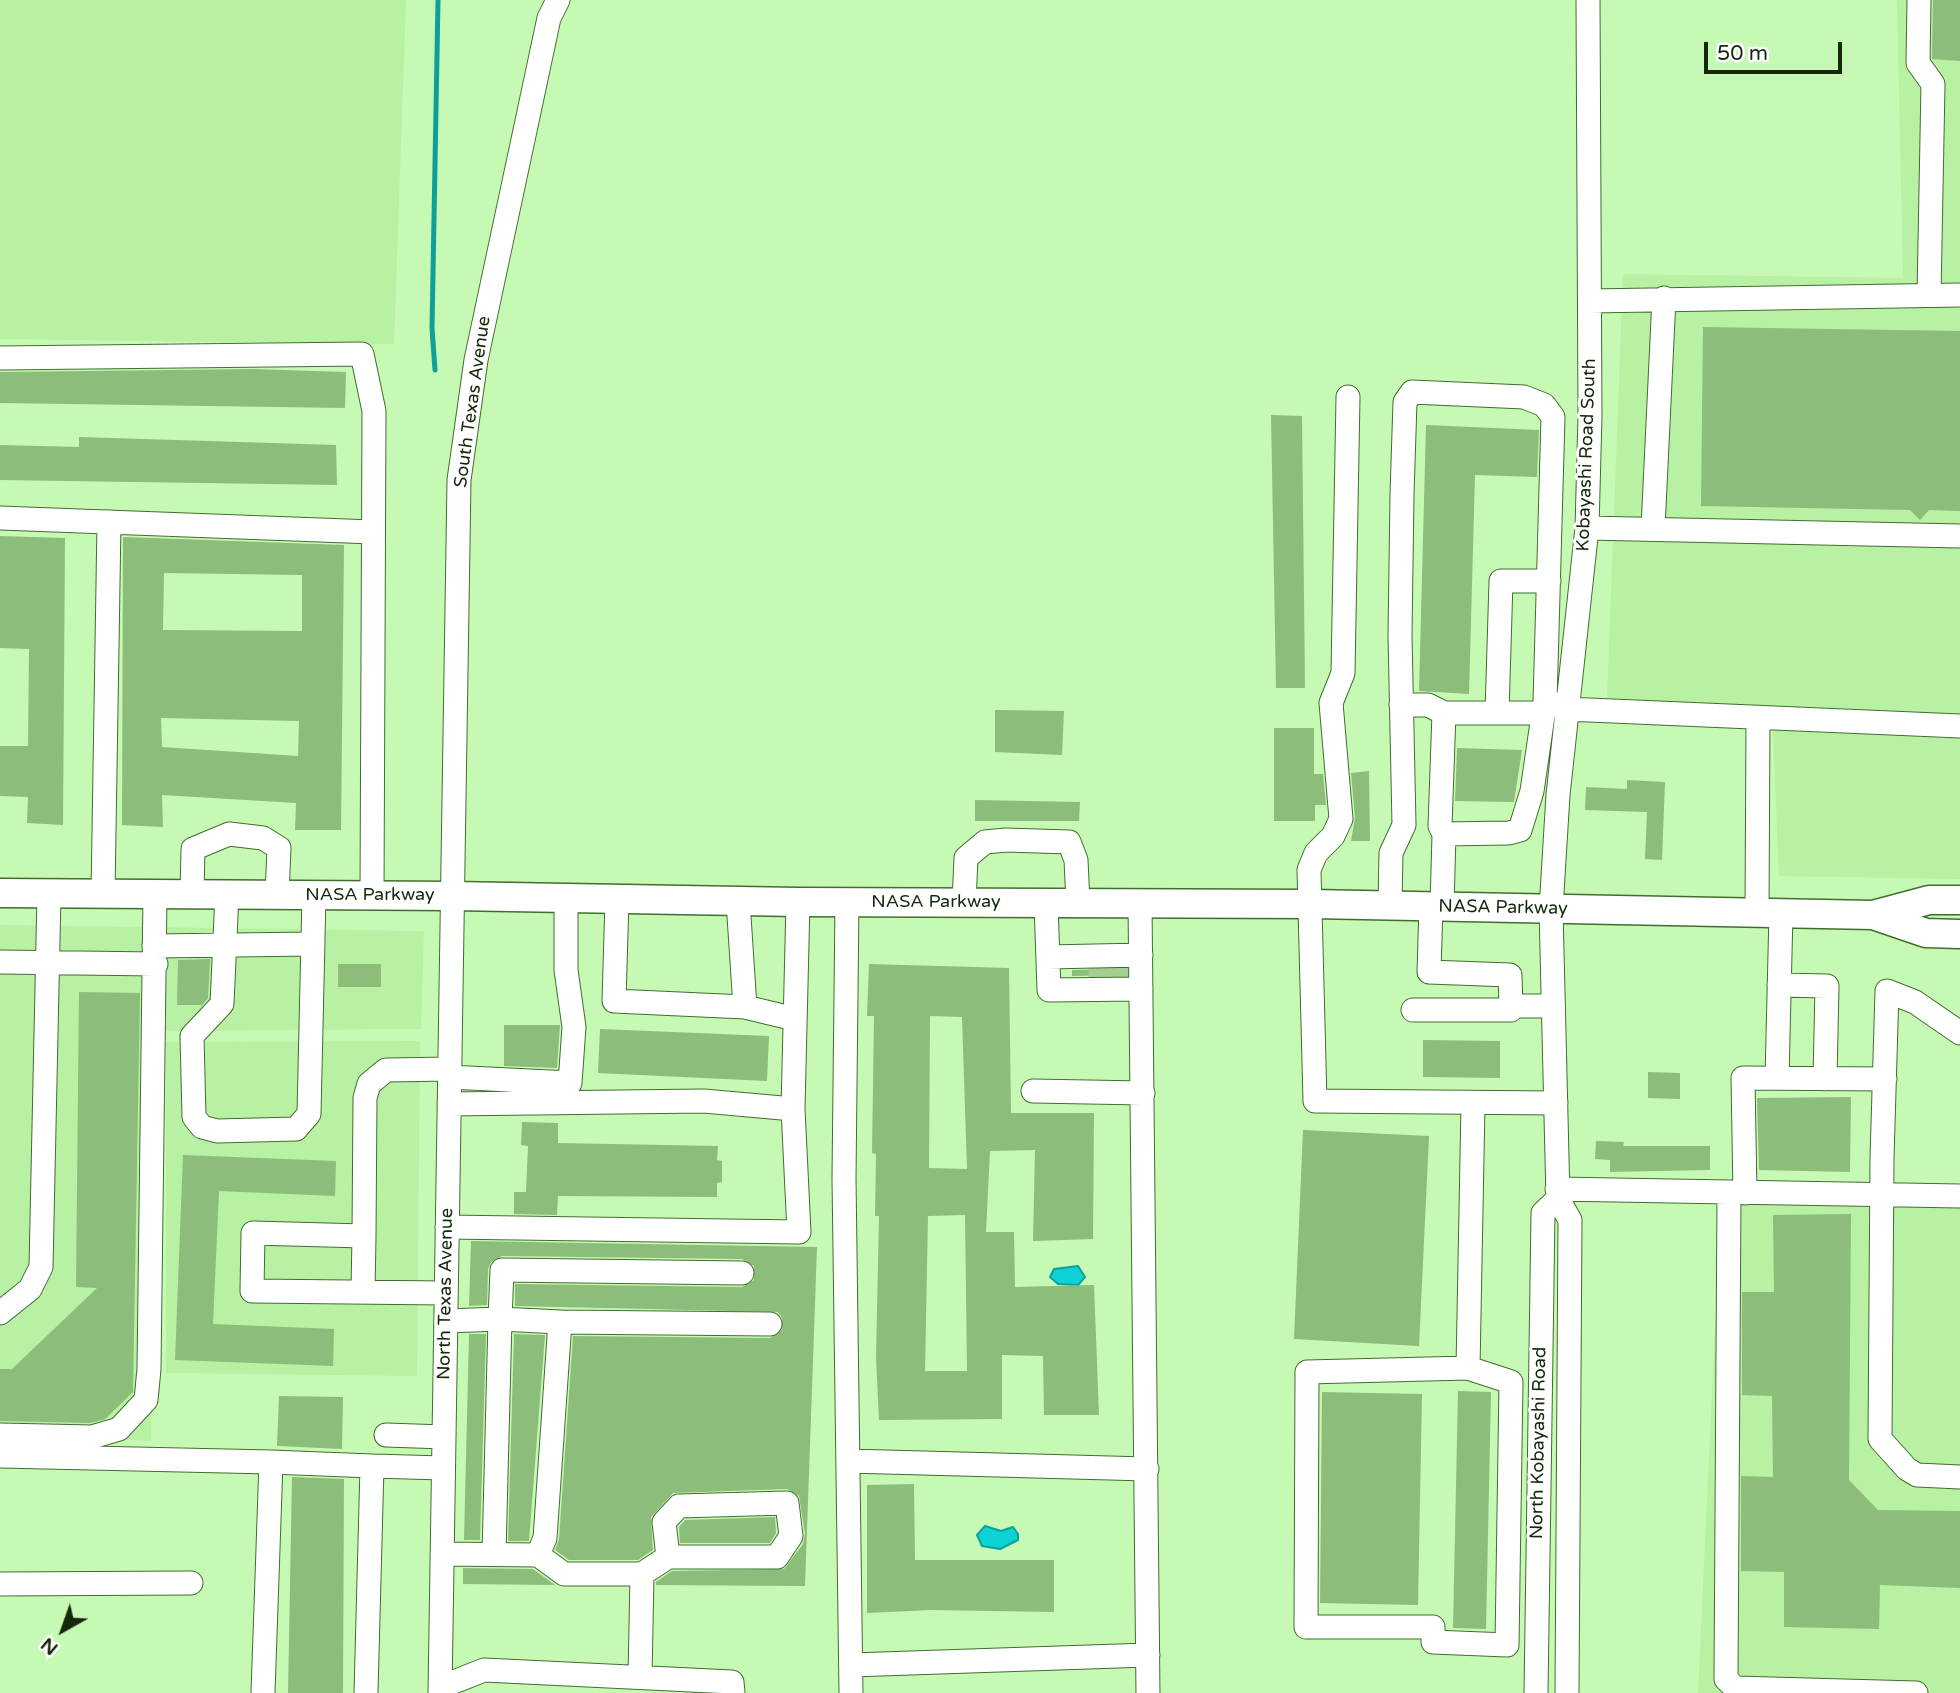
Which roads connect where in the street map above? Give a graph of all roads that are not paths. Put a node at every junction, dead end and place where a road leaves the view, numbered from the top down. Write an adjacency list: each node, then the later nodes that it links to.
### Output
1 (558, 0): 35 (street, South Texas Avenue)
2 (1588, 0): 7 (street, Kobayashi Road South)
3 (1919, 0): 4 (street)
4 (1929, 295): 5 (street); 6 (street)
5 (1960, 295)
6 (1664, 298): 7 (street); 12 (street)
7 (1590, 301): 13 (street, Kobayashi Road South)
8 (0, 358): 14 (street)
9 (1348, 397): 46 (street)
10 (0, 518): 11 (street)
11 (109, 522): 14 (street); 28 (street)
12 (1653, 527): 13 (street); 15 (street)
13 (1587, 528): 18 (street, Kobayashi Road South)
14 (373, 532): 34 (street)
15 (1960, 536)
16 (1549, 581): 17 (street); 18 (street); 20 (street)
17 (1401, 705): 19 (street); 47 (street)
18 (1556, 707): 20 (street); 21 (street); 23 (street); 24 (street, Kobayashi Road South)
19 (1444, 713): 20 (street); 25 (street)
20 (1497, 713)
21 (1758, 719): 22 (street); 50 (street)
22 (1960, 726)
23 (1520, 830): 24 (street); 25 (street)
24 (1556, 832): 49 (street, Kobayashi Road South)
25 (1444, 834): 48 (street)
26 (0, 893): 27 (main road, NASA Parkway)
27 (49, 894): 28 (main road, NASA Parkway); 58 (street)
28 (103, 894): 29 (main road, NASA Parkway)
29 (155, 894): 30 (main road, NASA Parkway); 55 (street)
30 (192, 894): 31 (main road, NASA Parkway); 32 (street)
31 (227, 894): 32 (main road, NASA Parkway); 54 (street)
32 (277, 895): 33 (main road, NASA Parkway)
33 (314, 895): 34 (main road, NASA Parkway); 53 (street)
34 (372, 895): 35 (main road, NASA Parkway)
35 (452, 896): 36 (main road, NASA Parkway); 67 (street, North Texas Avenue)
36 (566, 898): 37 (main road, NASA Parkway); 67 (street)
37 (617, 899): 39 (main road, NASA Parkway); 63 (street)
38 (1960, 900): 51 (main road, NASA Parkway)
39 (738, 901): 40 (main road, NASA Parkway); 63 (street)
40 (798, 902): 41 (main road, NASA Parkway); 65 (street)
41 (847, 902): 42 (main road, NASA Parkway); 96 (street)
42 (964, 902): 43 (main road, NASA Parkway); 44 (street)
43 (1046, 902): 44 (main road, NASA Parkway); 56 (street)
44 (1078, 902): 45 (main road, NASA Parkway)
45 (1140, 903): 46 (main road, NASA Parkway); 59 (street)
46 (1312, 904): 47 (main road, NASA Parkway); 75 (street)
47 (1390, 905): 48 (main road, NASA Parkway)
48 (1437, 906): 49 (main road, NASA Parkway); 61 (street)
49 (1552, 909): 50 (main road, NASA Parkway); 62 (street, North Kobayashi Road)
50 (1769, 913): 51 (main road, NASA Parkway); 60 (street)
51 (1873, 915): 52 (main road, NASA Parkway)
52 (1960, 934)
53 (313, 944): 54 (street); 54 (street)
54 (224, 946): 55 (street)
55 (155, 955): 58 (street); 92 (street)
56 (1048, 957): 59 (street); 59 (street)
57 (0, 962): 58 (street)
58 (48, 964): 86 (street)
59 (1107, 972): 72 (street)
60 (1779, 985): 68 (street); 69 (street)
61 (1511, 1006): 62 (street); 64 (street)
62 (1553, 1006): 73 (street, North Kobayashi Road)
63 (745, 1007): 65 (street)
64 (1413, 1010)
65 (795, 1018): 76 (street)
66 (1960, 1034): 70 (street)
67 (449, 1073): 74 (street, North Texas Avenue); 82 (street)
68 (1777, 1078): 69 (street); 77 (street)
69 (1825, 1079): 70 (street)
70 (1885, 1079): 78 (street)
71 (1033, 1091): 72 (street)
72 (1143, 1093): 100 (street)
73 (1556, 1102): 75 (street); 79 (street, North Kobayashi Road)
74 (449, 1104): 76 (street); 81 (street, North Texas Avenue)
75 (1473, 1104): 91 (street)
76 (793, 1109): 81 (street)
77 (1737, 1193): 78 (street); 79 (street); 120 (street)
78 (1882, 1193): 80 (street); 101 (street)
79 (1558, 1194): 118 (street, North Kobayashi Road); 119 (street, North Kobayashi Road)
80 (1960, 1196)
81 (447, 1227): 85 (street, North Texas Avenue)
82 (364, 1236): 84 (street); 84 (street)
83 (742, 1273): 87 (street)
84 (363, 1291): 85 (street)
85 (446, 1293): 88 (street, North Texas Avenue)
86 (4, 1304)
87 (500, 1319): 88 (street); 89 (street); 103 (street)
88 (446, 1321): 94 (street, North Texas Avenue)
89 (560, 1322): 90 (street); 104 (street)
90 (770, 1324)
91 (1468, 1368): 91 (street)
92 (0, 1435)
93 (386, 1435): 94 (street)
94 (444, 1437): 99 (street, North Texas Avenue)
95 (0, 1456): 97 (street)
96 (848, 1461): 100 (street); 110 (street)
97 (271, 1462): 98 (street); 113 (street)
98 (372, 1466): 99 (street); 114 (street)
99 (443, 1468): 102 (street, North Texas Avenue)
100 (1147, 1469): 109 (street)
101 (1960, 1477)
102 (442, 1553): 103 (street); 112 (street, North Texas Avenue)
103 (494, 1554): 104 (street)
104 (538, 1555): 106 (street)
105 (668, 1557): 105 (street); 106 (street)
106 (642, 1574): 111 (street)
107 (191, 1583): 108 (street)
108 (0, 1584)
109 (1148, 1656): 110 (street); 117 (street)
110 (851, 1665): 116 (street)
111 (640, 1677): 112 (street); 115 (street)
112 (440, 1690)
113 (263, 1693)
114 (366, 1693)
115 (733, 1693)
116 (851, 1693)
117 (1148, 1693)
118 (1536, 1693)
119 (1567, 1693)
120 (1916, 1693)

